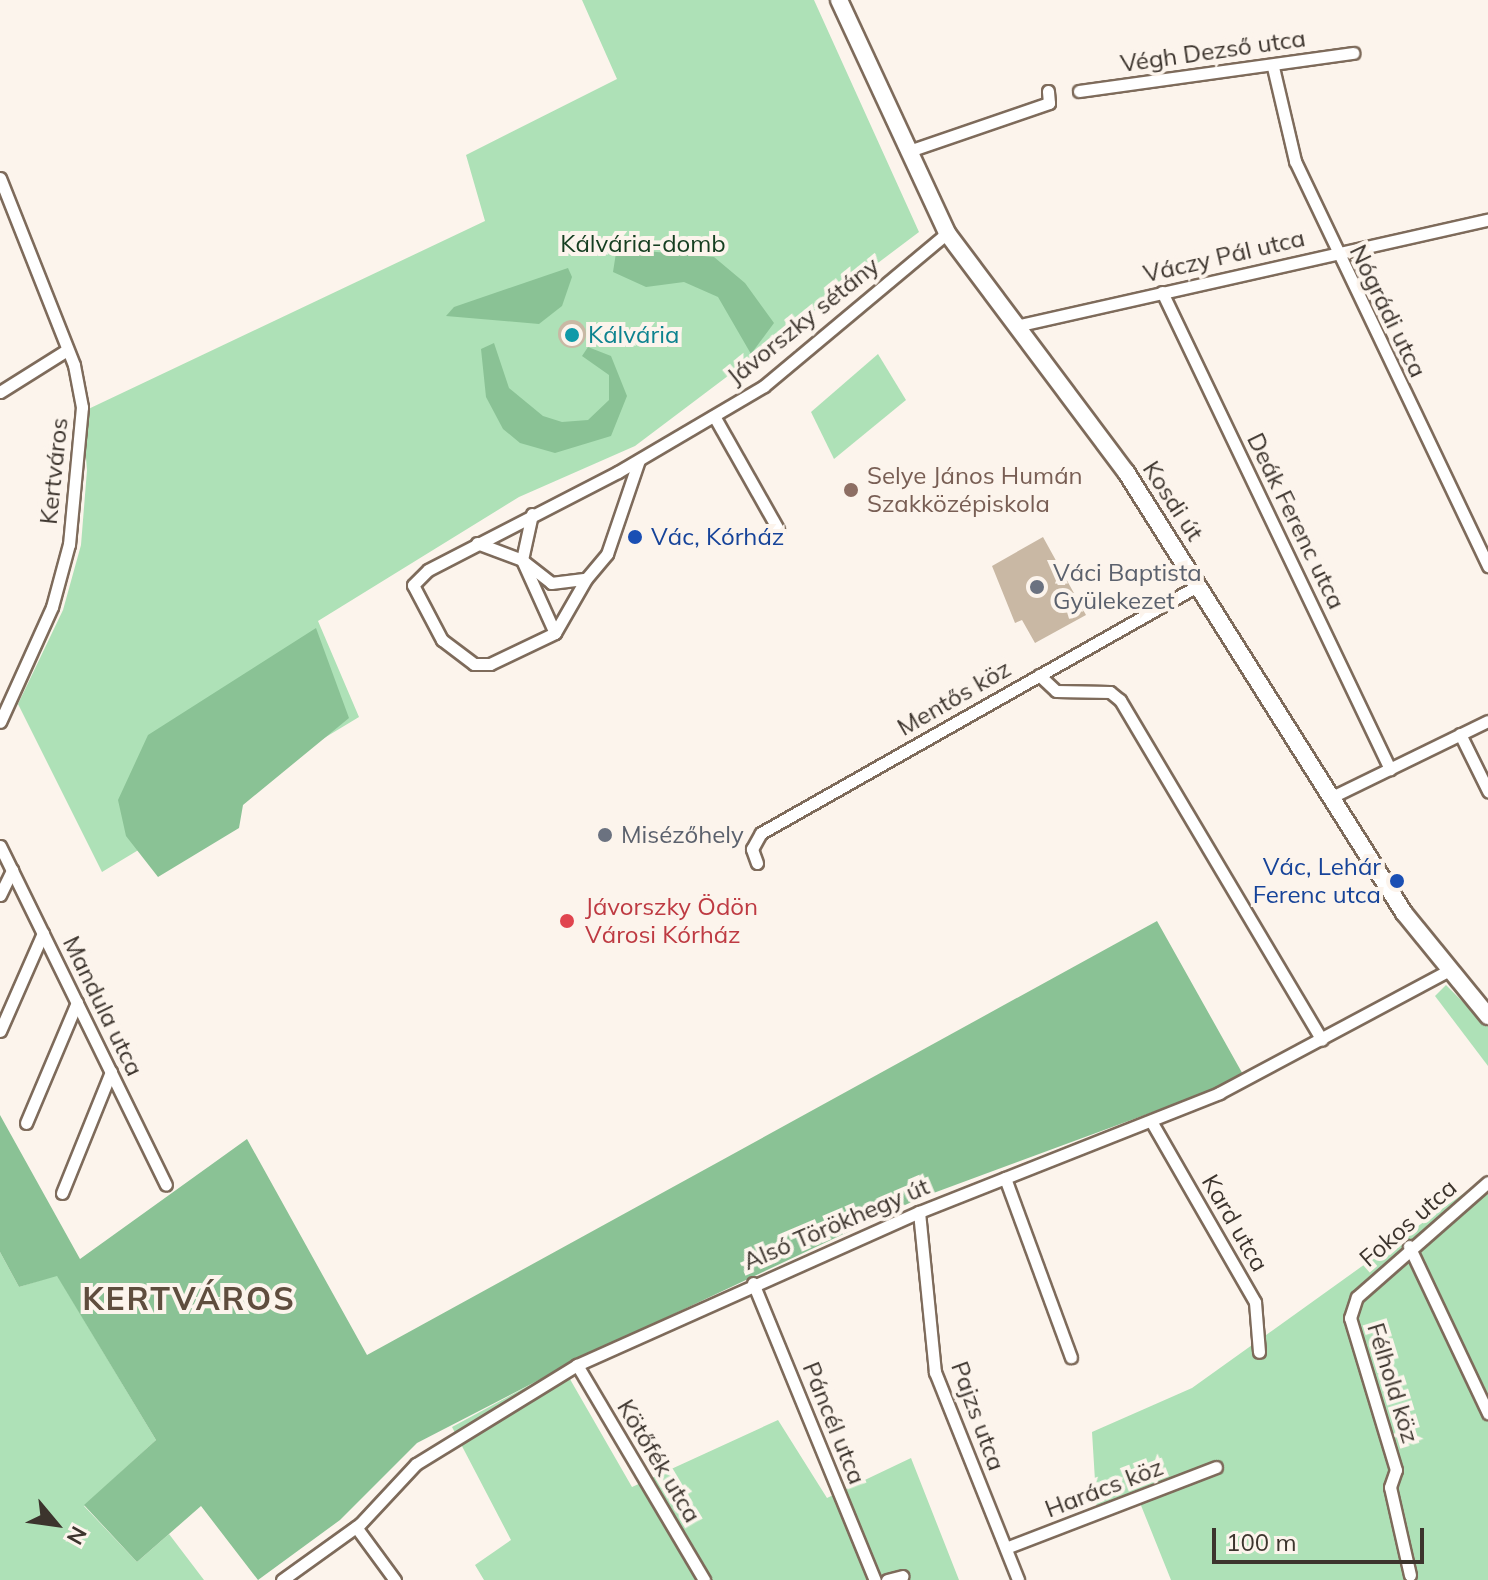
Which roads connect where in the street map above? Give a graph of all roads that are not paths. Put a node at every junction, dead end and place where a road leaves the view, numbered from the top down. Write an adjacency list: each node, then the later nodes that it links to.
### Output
1 (839, 0): 6 (street, Kosdi út)
2 (1353, 53): 3 (street, Végh Dezső utca)
3 (1273, 67): 5 (street, Végh Dezső utca); 10 (street, Nógrádi utca)
4 (1048, 91): 6 (street)
5 (1079, 91)
6 (909, 151): 9 (street, Kosdi út)
7 (0, 178): 13 (street, Kertváros)
8 (1488, 220): 10 (street, Váczy Pál utca)
9 (947, 233): 12 (street, Kosdi út); 15 (street, Jávorszky sétány)
10 (1335, 254): 11 (street, Váczy Pál utca); 21 (street, Nógrádi utca)
11 (1162, 292): 12 (street, Váczy Pál utca); 29 (street, Deák Ferenc utca)
12 (1016, 326): 23 (street, Kosdi út)
13 (67, 350): 14 (street); 27 (street, Kertváros)
14 (0, 392)
15 (714, 416): 16 (street, Jávorszky sétány); 18 (street)
16 (639, 460): 17 (street, Jávorszky sétány); 22 (street)
17 (532, 514): 19 (street, Jávorszky sétány); 20 (street)
18 (778, 529)
19 (476, 543): 20 (street); 24 (street)
20 (522, 560): 22 (street); 24 (street)
21 (1488, 566)
22 (586, 579): 24 (street)
23 (1199, 585): 25 (street, Mentős köz); 31 (street, Kosdi út)
24 (555, 633)
25 (1039, 675): 33 (street, Mentős köz); 41 (street)
26 (1488, 721): 28 (street)
27 (0, 722)
28 (1460, 734): 29 (street); 30 (street)
29 (1390, 769): 31 (street)
30 (1488, 791)
31 (1334, 796): 37 (street, Kosdi út)
32 (0, 846): 34 (street, Mandula utca)
33 (757, 863)
34 (12, 870): 35 (street); 36 (street, Mandula utca)
35 (0, 895)
36 (43, 933): 38 (street, Mandula utca); 40 (street)
37 (1446, 972): 39 (street, Kosdi út); 41 (street, Alsó Törökhegy út)
38 (77, 1002): 42 (street, Mandula utca); 44 (street)
39 (1488, 1016)
40 (0, 1031)
41 (1322, 1040): 43 (street, Alsó Törökhegy út)
42 (111, 1072): 47 (street, Mandula utca); 48 (street)
43 (1151, 1121): 45 (street, Alsó Törökhegy út); 53 (street, Kard utca)
44 (26, 1123)
45 (1005, 1178): 49 (street, Alsó Törökhegy út); 54 (street)
46 (1488, 1182): 50 (street, Fokos utca)
47 (166, 1185)
48 (62, 1193)
49 (919, 1212): 51 (street, Alsó Törökhegy út); 59 (street, Pajzs utca)
50 (1409, 1246): 52 (street, Fokos utca); 56 (street)
51 (753, 1283): 55 (street, Alsó Törökhegy út); 65 (street, Páncél utca)
52 (1357, 1297): 60 (street, Félhold köz)
53 (1259, 1352)
54 (1071, 1357)
55 (577, 1365): 58 (street, Alsó Törökhegy út); 64 (street, Kötőfék utca)
56 (1488, 1413)
57 (1216, 1467): 59 (street, Harács köz)
58 (356, 1527): 62 (street, Alsó Törökhegy út); 63 (street)
59 (1006, 1548): 67 (street, Pajzs utca)
60 (1410, 1575)
61 (903, 1576): 66 (street)
62 (282, 1580)
63 (395, 1580)
64 (704, 1580)
65 (875, 1580)
66 (887, 1580)
67 (1018, 1580)

